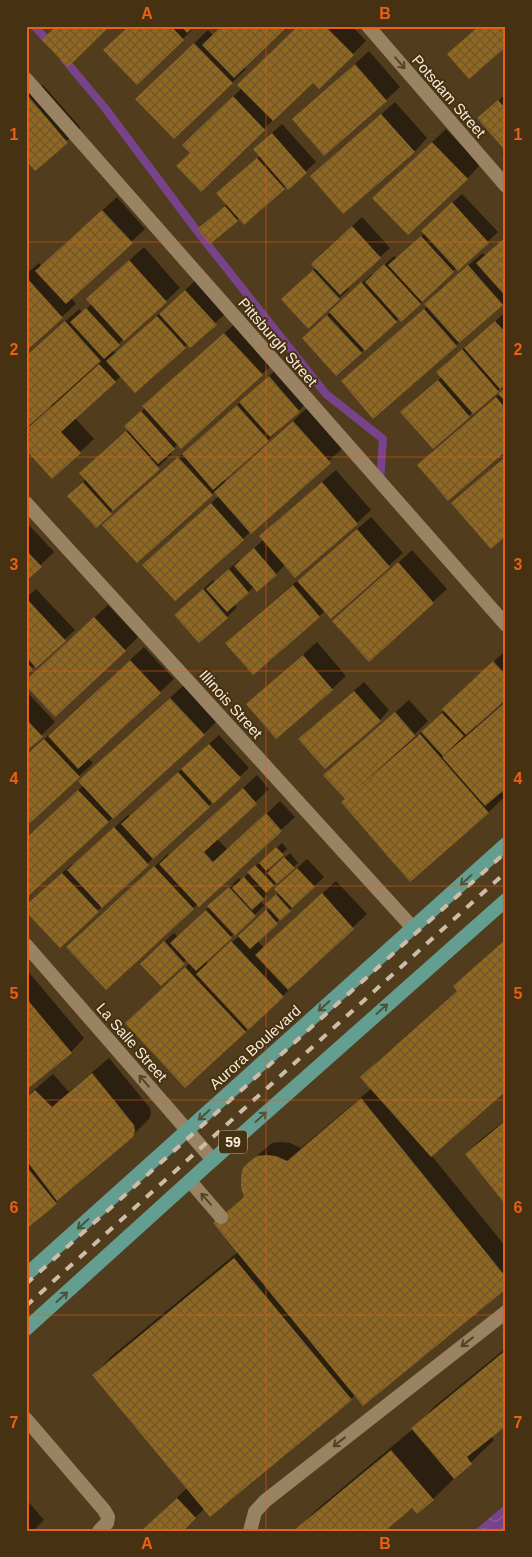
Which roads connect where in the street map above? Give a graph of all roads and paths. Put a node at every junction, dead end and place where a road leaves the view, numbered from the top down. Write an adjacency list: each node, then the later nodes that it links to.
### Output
1 (368, 26): 3 (street, Potsdam Street, one-way to 3)
2 (26, 80): 5 (street, Pittsburgh Street)
3 (506, 186)
4 (26, 503): 8 (street, Illinois Street)
5 (506, 625)
6 (506, 844): 8 (main road, Aurora Boulevard / 59, one-way to 8)
7 (506, 900): 11 (main road, 59, one-way to 7)
8 (412, 926): 10 (main road, Aurora Boulevard / 59, one-way to 10)
9 (26, 945): 10 (street, La Salle Street, one-way to 9)
10 (187, 1131): 11 (street, La Salle Street); 14 (main road, Aurora Boulevard / 59, one-way to 14)
11 (212, 1160): 12 (main road, 59)
12 (190, 1180): 13 (street, one-way to 12); 16 (main road, 59, one-way to 12)
13 (221, 1217)
14 (26, 1274)
15 (506, 1312): 19 (street, one-way to 19)
16 (26, 1329)
17 (26, 1419): 18 (street)
18 (99, 1531)
19 (250, 1531)

